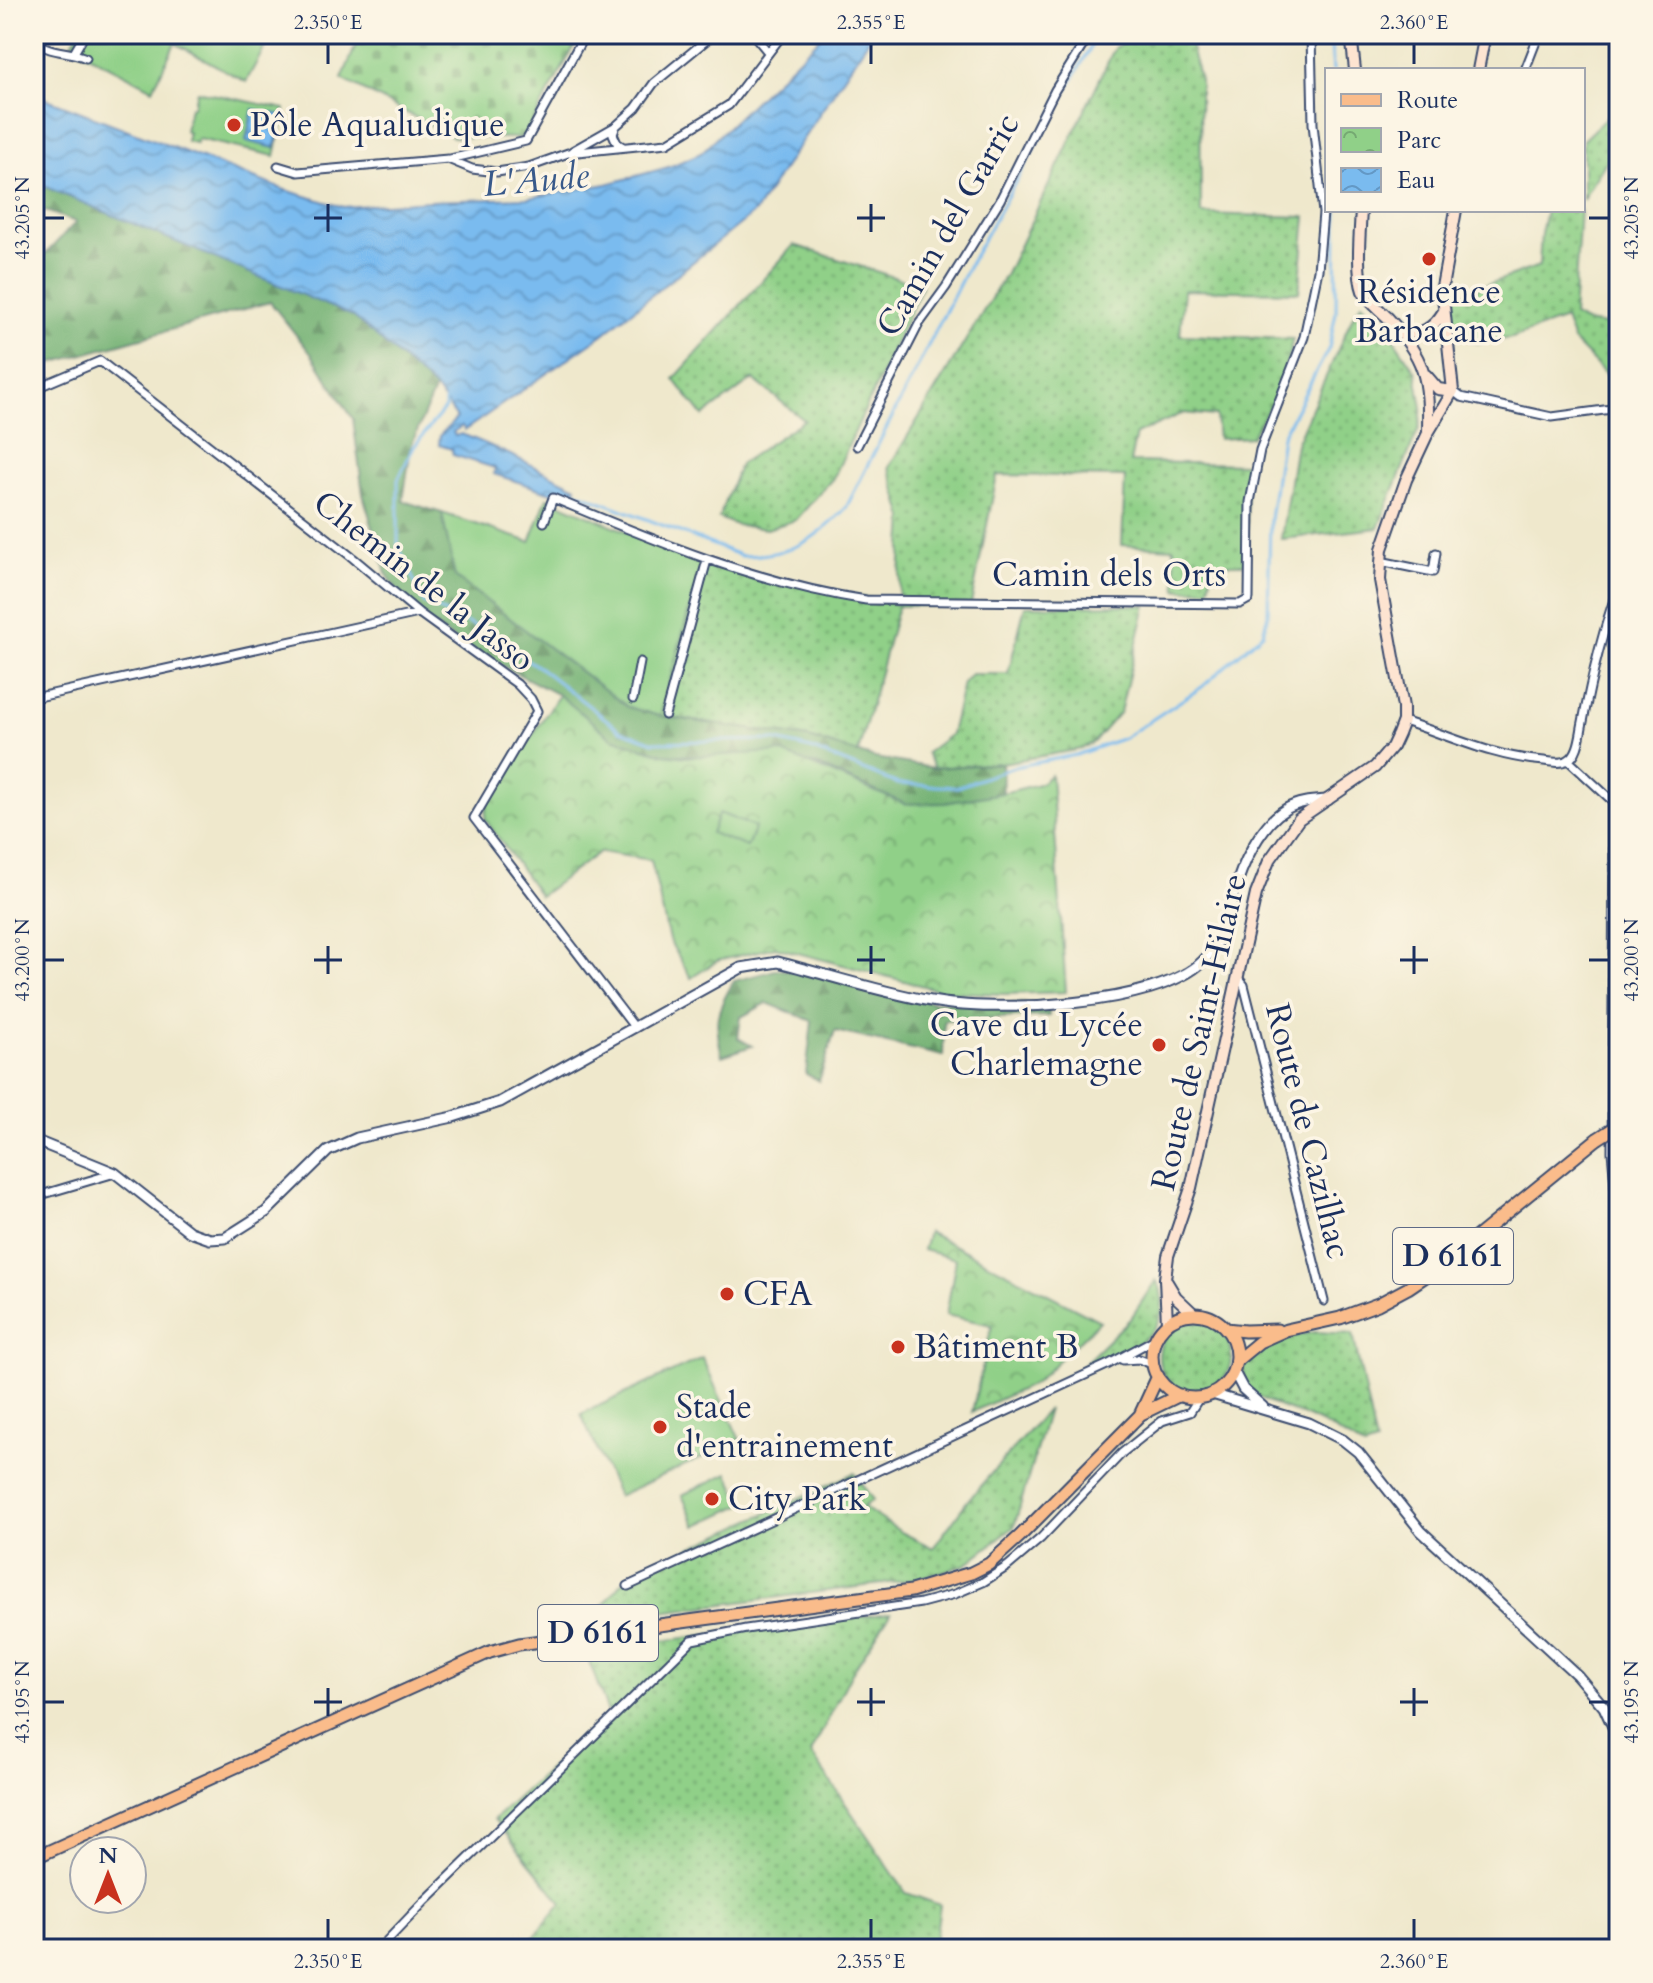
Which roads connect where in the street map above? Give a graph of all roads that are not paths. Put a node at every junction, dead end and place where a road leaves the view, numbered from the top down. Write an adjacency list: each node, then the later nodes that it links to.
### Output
1 (85, 34): 14 (street)
2 (585, 34): 22 (street)
3 (714, 34): 19 (street)
4 (753, 34): 13 (street)
5 (783, 34): 13 (street)
6 (1090, 34): 34 (street, Camin del Garric)
7 (1311, 34): 37 (street, Camin dels Orts)
8 (1351, 34): 16 (main road)
9 (1485, 34): 17 (main road)
10 (1527, 34): 11 (street)
11 (1538, 35): 18 (street)
12 (34, 42): 14 (street)
13 (768, 52): 20 (street)
14 (74, 53): 15 (street)
15 (86, 58)
16 (1355, 68)
17 (1478, 68)
18 (1526, 68)
19 (616, 126): 20 (street); 21 (street)
20 (623, 147): 21 (street)
21 (568, 153): 22 (street)
22 (448, 159): 23 (street)
23 (278, 166)
24 (1361, 212): 27 (main road)
25 (1456, 212): 26 (main road)
26 (1444, 311): 27 (main road); 30 (main road)
27 (1397, 328): 28 (main road)
28 (1424, 371): 30 (main road); 32 (main road)
29 (34, 389): 40 (street, Chemin de la Jasso)
30 (1453, 391): 31 (street); 32 (main road); 33 (main road)
31 (1619, 408)
32 (1428, 414): 33 (main road)
33 (1428, 433): 38 (main road)
34 (857, 446)
35 (544, 522): 37 (street, Camin dels Orts)
36 (1436, 553): 38 (street)
37 (707, 560): 44 (street)
38 (1380, 561): 45 (main road)
39 (1619, 585): 46 (street)
40 (419, 613): 42 (street); 51 (street, Chemin de la Jasso)
41 (640, 662): 43 (street)
42 (34, 698)
43 (633, 699)
44 (665, 715)
45 (1403, 721): 46 (street); 47 (main road, Route de Saint-Hilaire)
46 (1568, 760): 48 (street)
47 (1328, 800): 50 (main road, Route de Saint-Hilaire); 51 (street)
48 (1619, 807)
49 (1619, 826): 56 (street)
50 (1237, 977): 57 (main road, Route de Saint-Hilaire); 58 (street, Route de Cazilhac)
51 (635, 1028): 54 (street)
52 (1619, 1125): 62 (main road, D 6161, bridge)
53 (34, 1140): 54 (street)
54 (115, 1173): 55 (street)
55 (34, 1197)
56 (1619, 1229)
57 (1165, 1279): 59 (main road); 60 (main road, Route de Saint-Hilaire)
58 (1324, 1301)
59 (1194, 1314): 60 (main road); 61 (main road)
60 (1167, 1323): 63 (main road)
61 (1226, 1329): 62 (main road, D 6161); 66 (main road)
62 (1286, 1330): 66 (main road, D 6161)
63 (1155, 1339): 64 (street); 65 (main road)
64 (1109, 1364): 65 (street); 73 (street)
65 (1152, 1364): 67 (main road)
66 (1235, 1366): 68 (main road); 71 (street)
67 (1158, 1376): 69 (main road); 72 (main road, D 6161)
68 (1212, 1394): 70 (main road); 71 (street)
69 (1180, 1395): 70 (main road); 72 (main road, D 6161)
70 (1199, 1398): 76 (street)
71 (1266, 1410): 74 (street)
72 (1140, 1415): 75 (main road, D 6161)
73 (628, 1586)
74 (1619, 1740)
75 (34, 1858)
76 (379, 1949)

